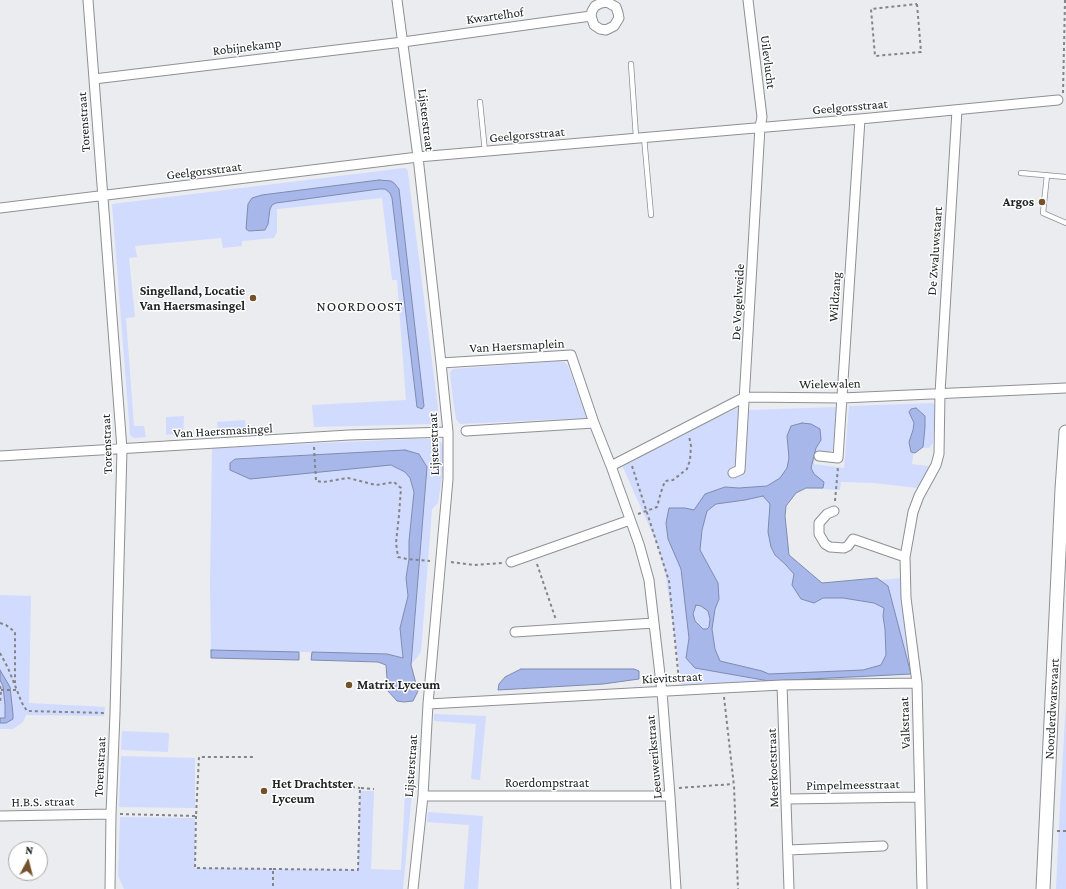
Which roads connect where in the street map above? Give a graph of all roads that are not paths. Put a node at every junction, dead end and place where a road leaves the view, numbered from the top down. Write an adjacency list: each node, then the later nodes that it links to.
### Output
1 (88, 0): 7 (street, Torenstraat)
2 (397, 0): 5 (street, Lijsterstraat)
3 (748, 0): 12 (street, Uilevlucht)
4 (591, 16): 5 (street, Kwartelhof)
5 (402, 42): 7 (street, Robijnekamp); 15 (street, Lijsterstraat)
6 (631, 64): 13 (lane)
7 (94, 79): 19 (street, Torenstraat)
8 (1060, 100): 10 (street, Geelgorsstraat)
9 (480, 102): 14 (lane)
10 (957, 110): 11 (street, Geelgorsstraat); 25 (street, De Zwaluwstaart)
11 (860, 119): 12 (street, Geelgorsstraat); 27 (street, Wildzang)
12 (760, 127): 13 (street, Geelgorsstraat); 26 (street, De Vogelweide)
13 (640, 137): 14 (street, Geelgorsstraat); 21 (lane)
14 (485, 152): 15 (street, Geelgorsstraat)
15 (418, 157): 19 (street, Geelgorsstraat); 23 (street, Lijsterstraat)
16 (1021, 173): 17 (lane)
17 (1046, 175): 18 (lane); 22 (lane)
18 (1066, 177)
19 (102, 196): 20 (street, Geelgorsstraat); 32 (street, Torenstraat)
20 (0, 208)
21 (651, 215)
22 (1066, 223)
23 (441, 363): 28 (street, Van Haersmaplein); 30 (street, Lijsterstraat)
24 (1066, 388): 25 (street, Wielewalen)
25 (940, 393): 27 (street, Wielewalen); 39 (street, Valkstraat)
26 (745, 397): 27 (street, Wielewalen); 35 (street, Wielewalen); 36 (street, De Vogelweide)
27 (842, 398): 34 (street, Wildzang)
28 (594, 423): 29 (street); 35 (street, Van Haersmaplein)
29 (466, 431)
30 (448, 432): 32 (street, Van Haersmasingel); 46 (street, Lijsterstraat)
31 (1066, 432): 60 (main road, Noorderdwarsvaart)
32 (122, 449): 33 (street, Van Haersmasingel); 51 (street, Torenstraat)
33 (0, 456)
34 (819, 456)
35 (612, 466): 38 (street, Leeuwerikstraat)
36 (732, 473)
37 (834, 511): 39 (street)
38 (630, 518): 40 (street); 41 (street, Leeuwerikstraat)
39 (905, 557): 43 (street, Valkstraat)
40 (512, 562)
41 (654, 623): 42 (street); 45 (street, Leeuwerikstraat)
42 (515, 632)
43 (917, 683): 44 (street, Kievitstraat); 49 (street, Valkstraat)
44 (782, 685): 45 (street, Kievitstraat); 50 (street, Meerkoetstraat)
45 (662, 692): 46 (street, Kievitstraat); 47 (street, Leeuwerikstraat)
46 (428, 704): 48 (street, Lijsterstraat)
47 (670, 793): 48 (street, Roerdompstraat); 57 (street, Leeuwerikstraat)
48 (423, 796): 56 (street, Lijsterstraat)
49 (920, 796): 50 (street, Pimpelmeesstraat); 59 (street, Valkstraat)
50 (787, 799): 54 (street, Meerkoetstraat)
51 (111, 814): 52 (street, H.B.S. straat); 55 (street, Torenstraat)
52 (0, 816)
53 (883, 846): 54 (street)
54 (788, 850): 58 (street, Meerkoetstraat)
55 (110, 889)
56 (413, 889)
57 (676, 889)
58 (790, 889)
59 (922, 889)
60 (1043, 889)

